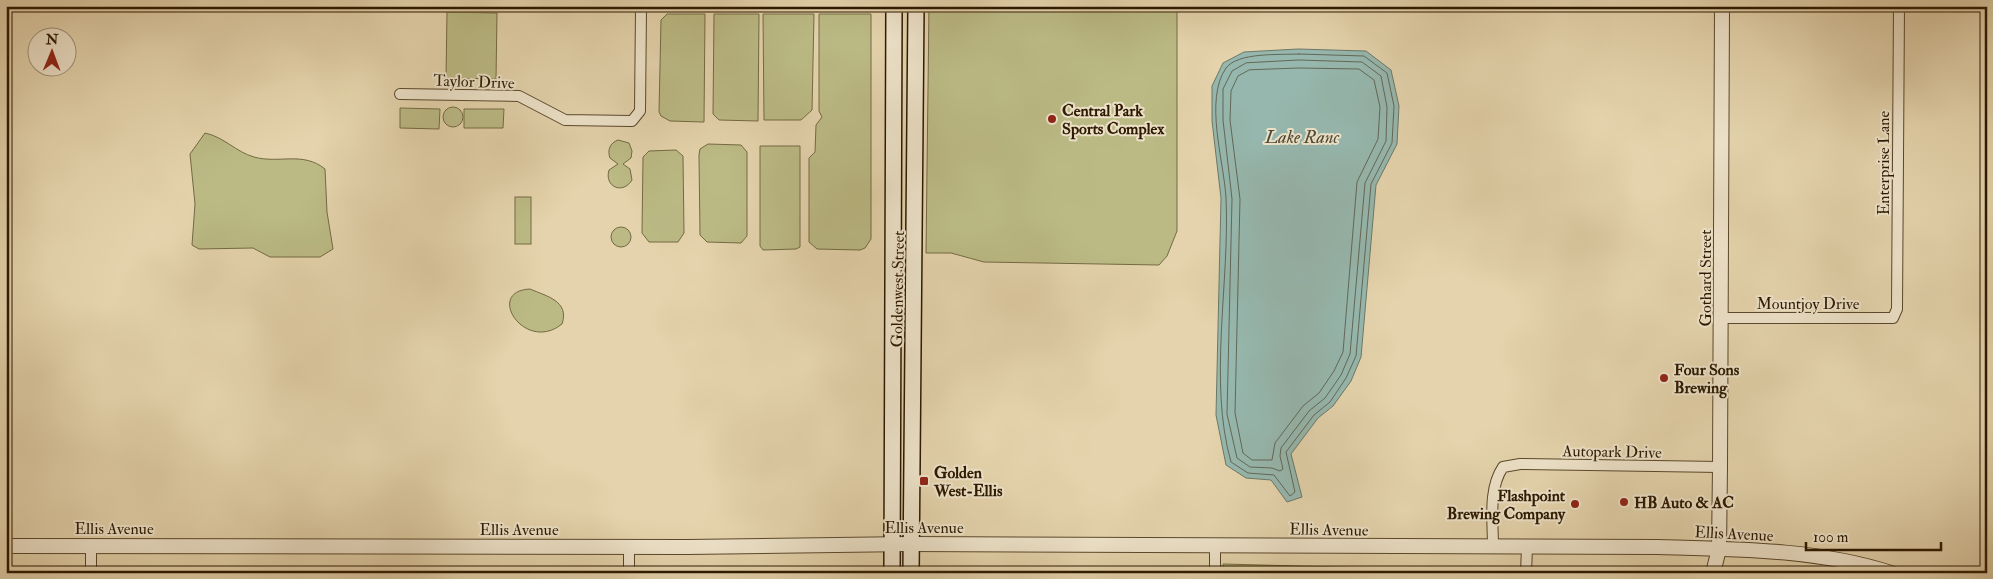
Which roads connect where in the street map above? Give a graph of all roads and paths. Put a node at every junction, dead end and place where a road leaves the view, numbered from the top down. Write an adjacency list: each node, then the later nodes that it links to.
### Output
1 (644, 6): 6 (street, Taylor Drive)
2 (894, 6): 10 (main road, Goldenwest Street)
3 (916, 6): 11 (main road, Goldenwest Street)
4 (1722, 6): 7 (street, Gothard Street)
5 (1899, 6): 8 (street, Enterprise Lane)
6 (400, 94)
7 (1722, 318): 8 (street, Mountjoy Drive); 9 (street, Gothard Street)
8 (1893, 318)
9 (1720, 467): 16 (street, Autopark Drive); 18 (street, Gothard Street)
10 (892, 544): 11 (street, Ellis Avenue); 14 (street, Ellis Avenue); 22 (main road, Goldenwest Street)
11 (910, 544): 15 (street, Ellis Avenue); 23 (main road, Goldenwest Street)
12 (6, 546): 13 (street, Ellis Avenue)
13 (91, 546): 14 (street, Ellis Avenue); 20 (street)
14 (629, 546): 21 (street)
15 (1215, 546): 16 (street, Ellis Avenue); 24 (street)
16 (1493, 547): 17 (street, Ellis Avenue)
17 (1527, 547): 18 (street, Ellis Avenue); 25 (street)
18 (1719, 549): 19 (street, Ellis Avenue); 26 (street, Gothard Street); 27 (street, Gothard Street)
19 (1840, 562): 28 (street, Ellis Avenue); 29 (street, Ellis Avenue)
20 (91, 573)
21 (629, 573)
22 (892, 573)
23 (911, 573)
24 (1215, 573)
25 (1526, 573)
26 (1713, 573)
27 (1725, 573)
28 (1860, 573)
29 (1891, 573)

